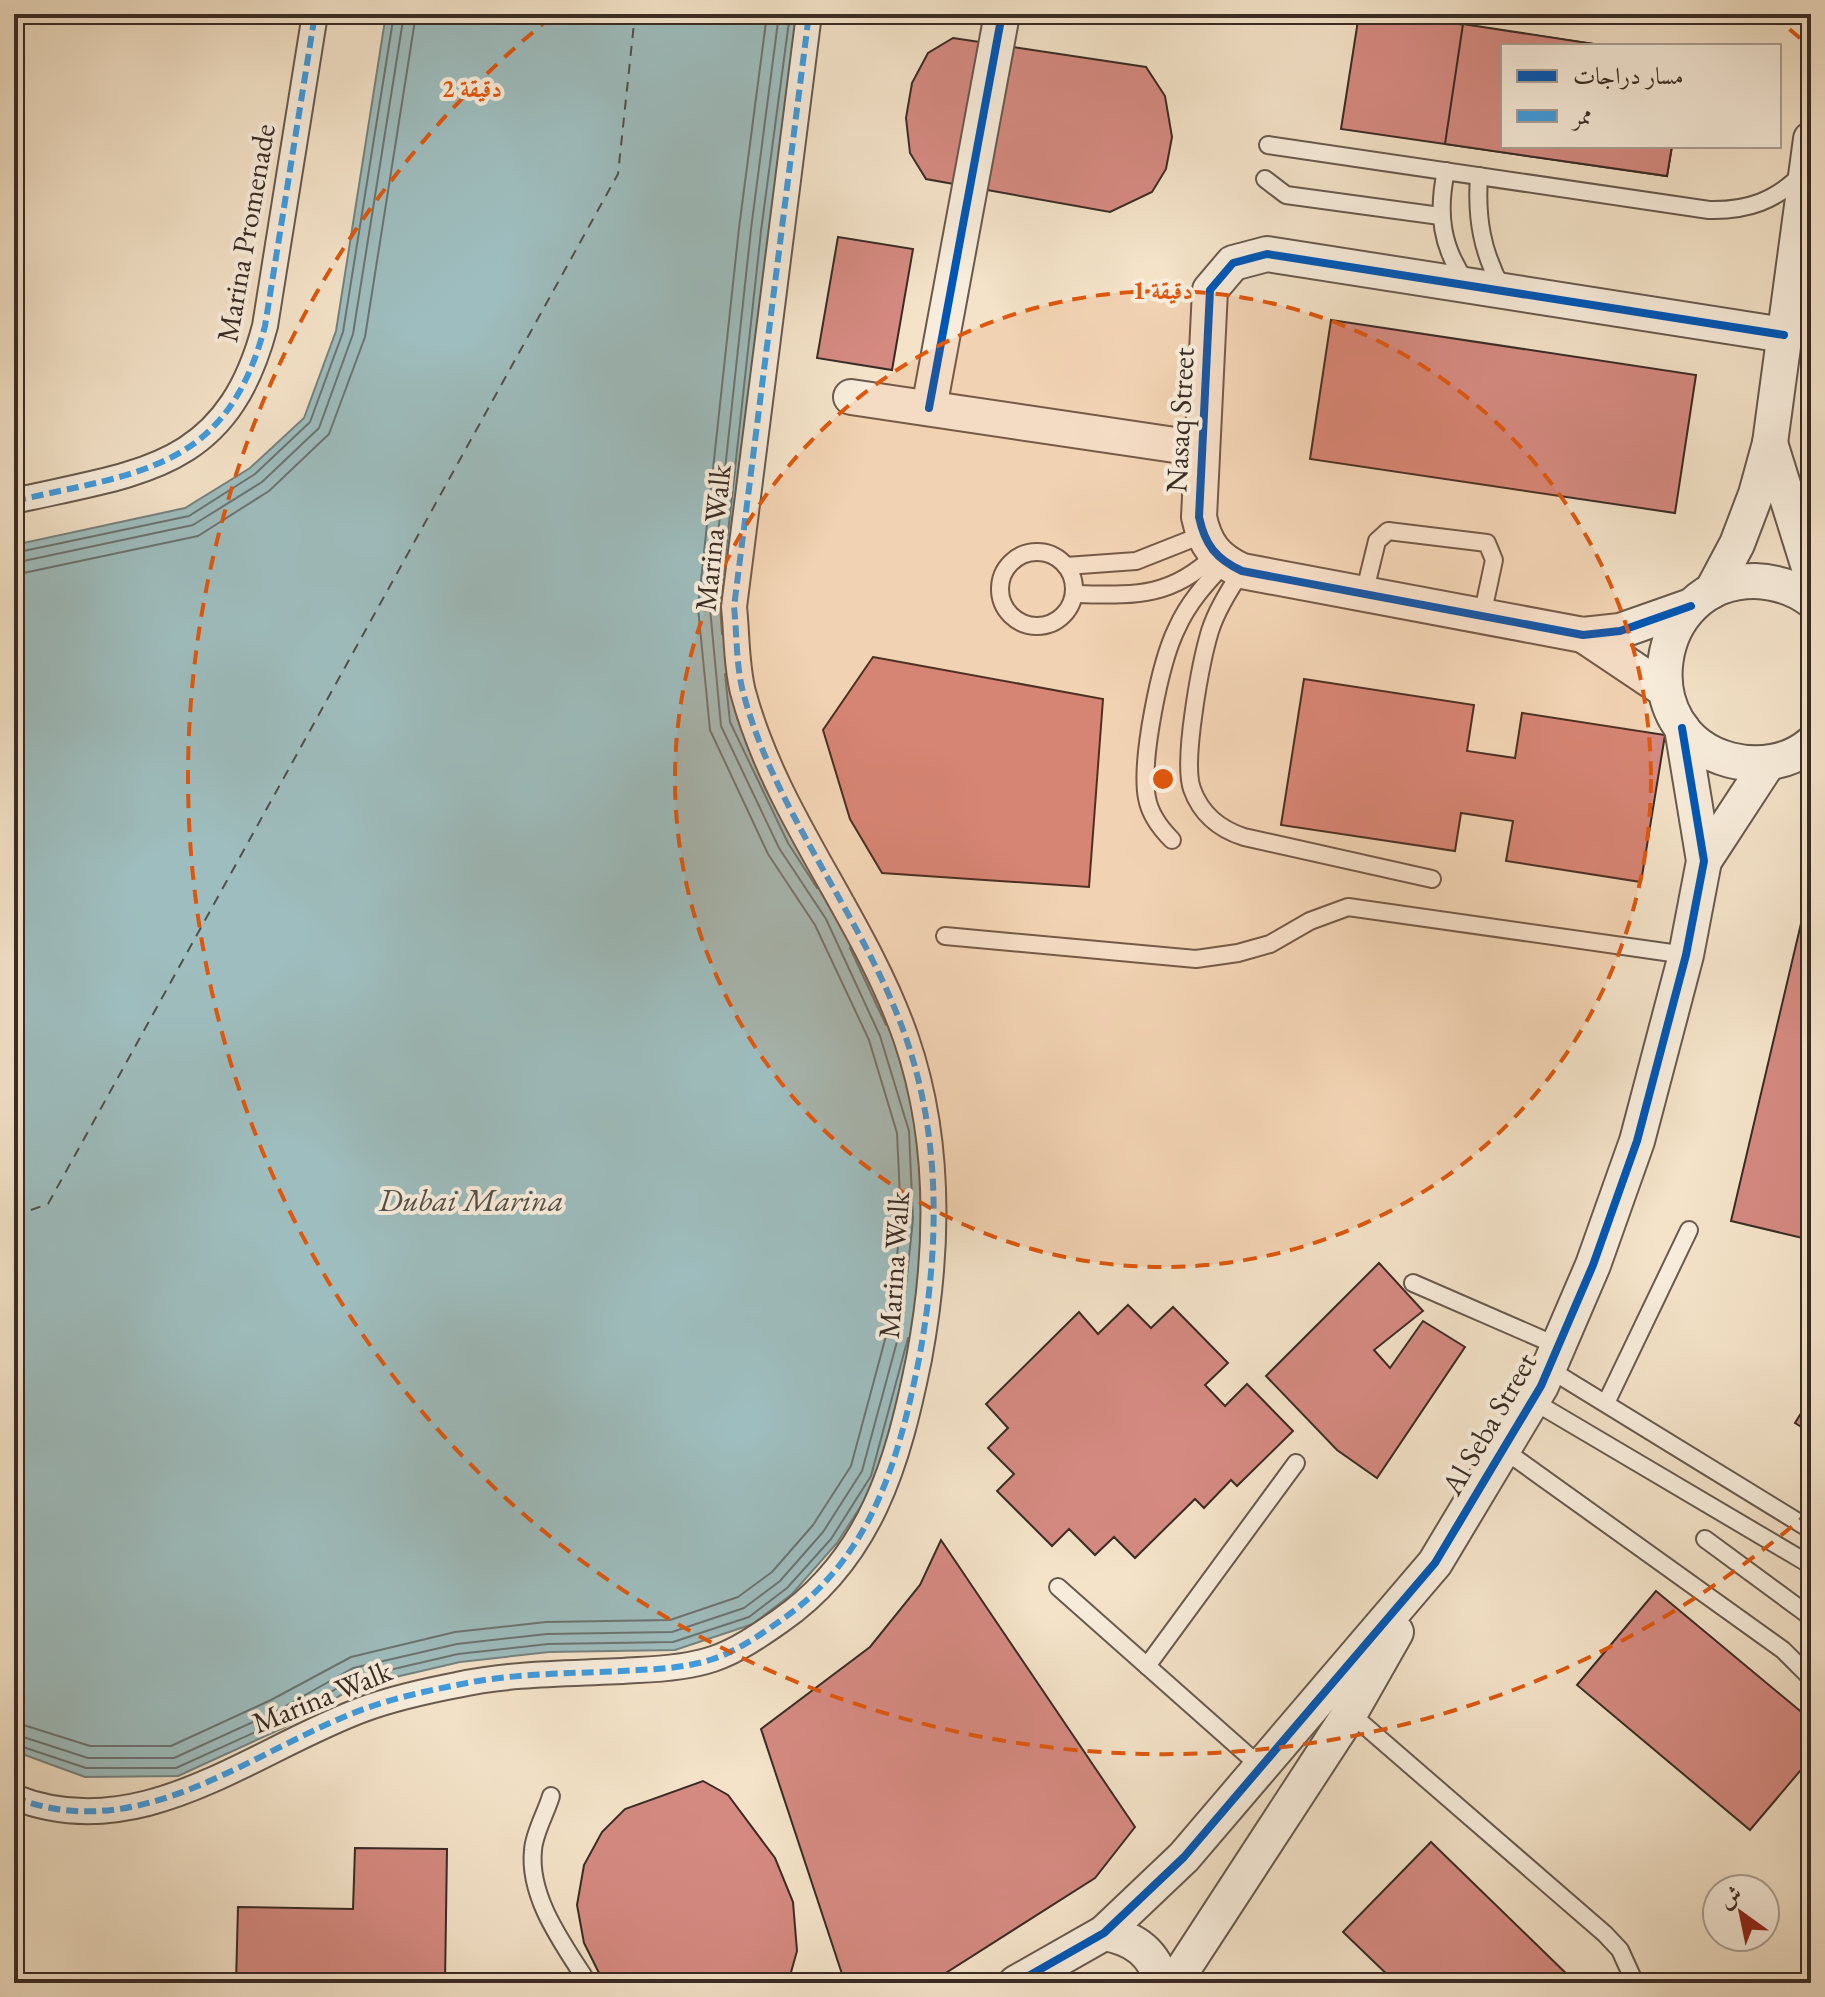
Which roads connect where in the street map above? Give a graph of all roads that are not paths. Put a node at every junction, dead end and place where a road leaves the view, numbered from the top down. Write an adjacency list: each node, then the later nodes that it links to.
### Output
1 (315, 14): 17 (street, Marina Promenade)
2 (809, 14): 54 (street, Marina Walk)
3 (1002, 14): 14 (street)
4 (1268, 145): 6 (lane)
5 (1809, 154): 7 (lane); 12 (street)
6 (1446, 171): 7 (lane); 9 (lane)
7 (1479, 176): 11 (lane)
8 (1265, 179): 9 (lane)
9 (1440, 216): 10 (lane)
10 (1469, 285): 11 (street, Nasaq Street); 16 (street, Nasaq Street)
11 (1504, 291): 12 (street, Nasaq Street)
12 (1784, 335): 15 (street)
13 (851, 397): 14 (street)
14 (929, 408): 16 (street)
15 (1770, 443): 20 (street); 23 (street)
16 (1202, 449): 18 (street, Nasaq Street)
17 (14, 501)
18 (1221, 556): 19 (lane); 21 (lane); 22 (street); 31 (lane); 33 (lane)
19 (1066, 566): 21 (lane); 21 (lane)
20 (1811, 574)
21 (1074, 594)
22 (1364, 594): 25 (street); 25 (lane)
23 (1702, 598): 24 (street); 26 (street); 27 (street)
24 (1811, 600)
25 (1482, 616): 26 (street)
26 (1583, 635): 27 (street)
27 (1665, 690): 28 (street)
28 (1682, 728): 30 (street); 32 (street, Al Seba Street)
29 (1811, 744): 30 (street)
30 (1768, 763): 32 (street, Al Seba Street)
31 (1172, 840)
32 (1704, 861): 35 (street, Al Seba Street)
33 (1432, 879)
34 (945, 936): 35 (lane)
35 (1686, 955): 38 (street, Al Seba Street)
36 (1689, 1230): 40 (lane)
37 (1413, 1283): 38 (lane)
38 (1555, 1358): 39 (street, Al Seba Street); 40 (lane)
39 (1533, 1401): 41 (street, Al Seba Street); 46 (lane)
40 (1606, 1403): 43 (lane)
41 (1504, 1450): 45 (street, Al Seba Street); 50 (lane)
42 (1296, 1463): 49 (lane)
43 (1811, 1530)
44 (1705, 1539): 48 (lane)
45 (1435, 1563): 51 (street); 52 (street, Al Seba Street)
46 (1809, 1564)
47 (1058, 1587): 49 (lane)
48 (1811, 1617)
49 (1147, 1666): 52 (lane)
50 (1811, 1678)
51 (1350, 1713): 59 (street); 60 (lane)
52 (1261, 1767): 55 (street, Al Seba Street)
53 (551, 1796): 56 (lane)
54 (14, 1797)
55 (1104, 1933): 57 (street, Al Seba Street); 58 (street)
56 (588, 1983)
57 (1016, 1983)
58 (1162, 1983)
59 (1174, 1983)
60 (1635, 1983)

